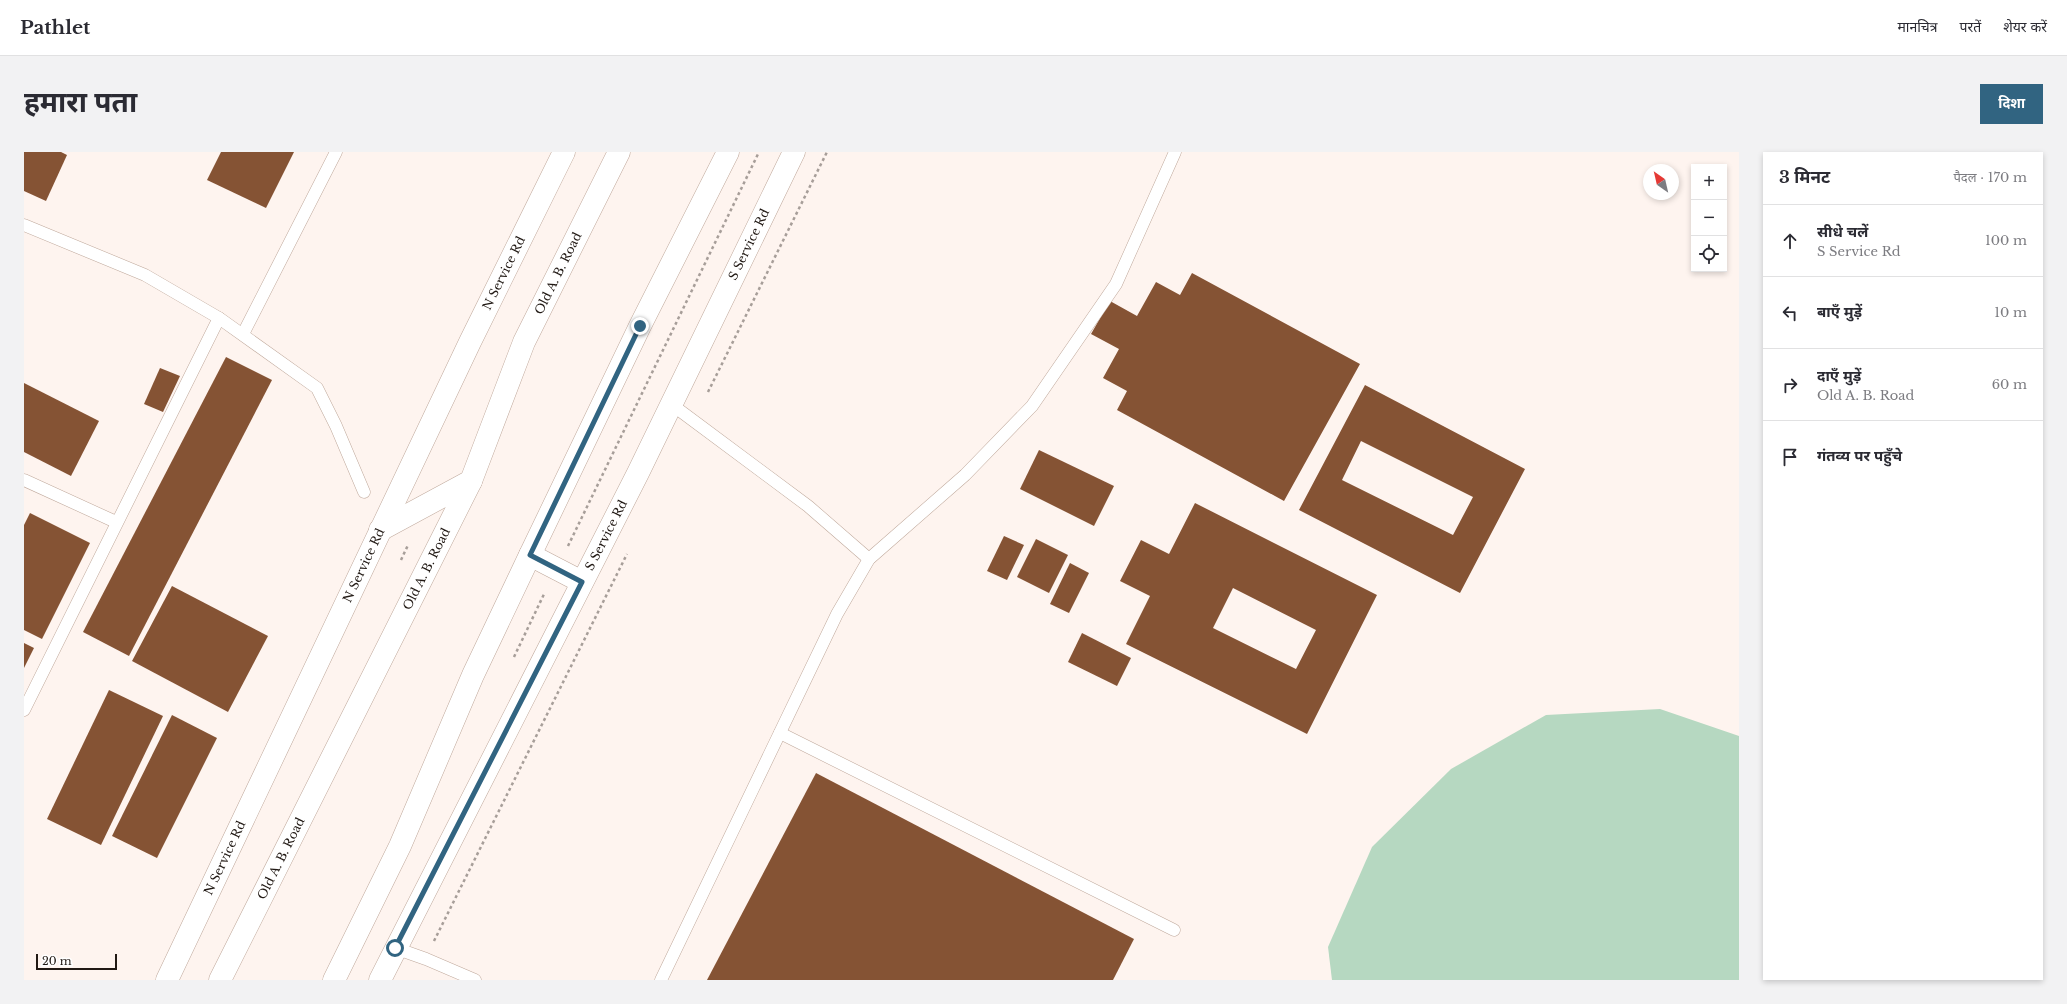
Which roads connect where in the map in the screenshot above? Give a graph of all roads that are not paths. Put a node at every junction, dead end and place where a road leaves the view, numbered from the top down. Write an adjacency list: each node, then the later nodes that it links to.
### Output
1 (336, 152): 9 (lane)
2 (564, 152): 15 (street, N Service Rd)
3 (619, 152): 12 (street, Old A. B. Road)
4 (728, 152): 16 (street)
5 (794, 152): 10 (street, S Service Rd)
6 (1175, 152): 17 (lane)
7 (24, 225): 8 (lane)
8 (219, 318): 9 (lane); 14 (lane)
9 (243, 334): 13 (lane)
10 (672, 404): 17 (lane); 18 (street, S Service Rd)
11 (24, 480): 14 (lane)
12 (471, 481): 15 (street); 24 (street, Old A. B. Road)
13 (364, 492)
14 (116, 522): 19 (lane)
15 (380, 530): 23 (street, N Service Rd)
16 (530, 555): 18 (street); 25 (street)
17 (869, 559): 20 (lane)
18 (582, 582): 22 (street, S Service Rd)
19 (24, 710)
20 (780, 733): 21 (lane); 28 (lane)
21 (1174, 930)
22 (395, 948): 26 (street, S Service Rd); 27 (lane)
23 (167, 980)
24 (220, 980)
25 (334, 980)
26 (380, 980)
27 (475, 980)
28 (661, 980)

